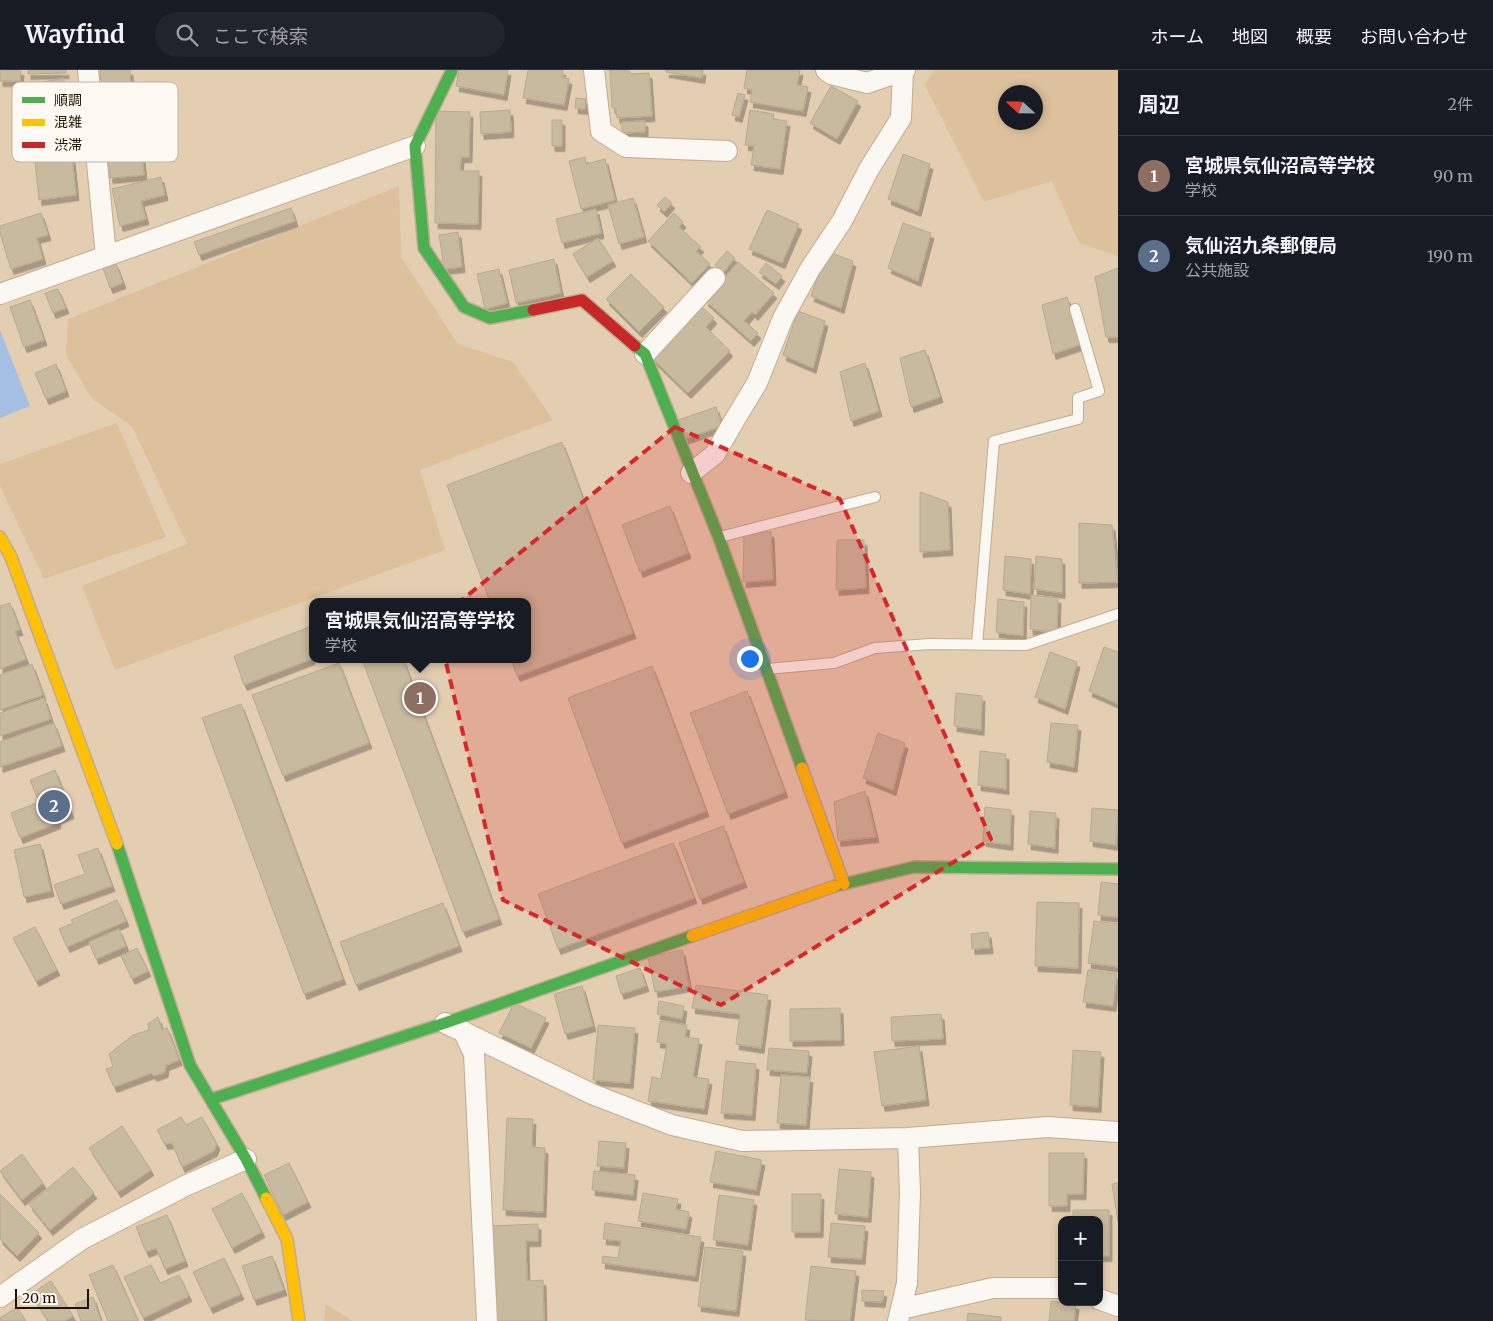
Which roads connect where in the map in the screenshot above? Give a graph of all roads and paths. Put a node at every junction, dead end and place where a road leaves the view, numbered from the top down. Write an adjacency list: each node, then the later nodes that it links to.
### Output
1 (452, 70): 5 (street)
2 (594, 70): 6 (street)
3 (826, 70): 4 (street)
4 (903, 70): 13 (street)
5 (415, 146): 8 (street); 12 (street)
6 (727, 151)
7 (97, 162): 8 (street)
8 (106, 256): 10 (street)
9 (715, 278): 12 (street)
10 (0, 294)
11 (1075, 309): 18 (lane)
12 (645, 354): 13 (street)
13 (691, 473): 16 (street)
14 (876, 497): 16 (lane)
15 (0, 537): 24 (street)
16 (719, 538): 19 (street)
17 (1118, 614): 18 (lane)
18 (977, 645): 19 (lane)
19 (766, 669): 21 (street)
20 (1118, 869): 21 (street)
21 (844, 884): 22 (street)
22 (445, 1023): 23 (street); 24 (street)
23 (463, 1031): 26 (street); 34 (street)
24 (212, 1099): 27 (street)
25 (1118, 1132): 26 (street)
26 (908, 1138): 32 (street)
27 (246, 1159): 29 (street); 33 (street)
28 (1058, 1288): 32 (street)
29 (0, 1297)
30 (1103, 1300): 31 (street)
31 (1118, 1306)
32 (899, 1315)
33 (299, 1321)
34 (487, 1321)

